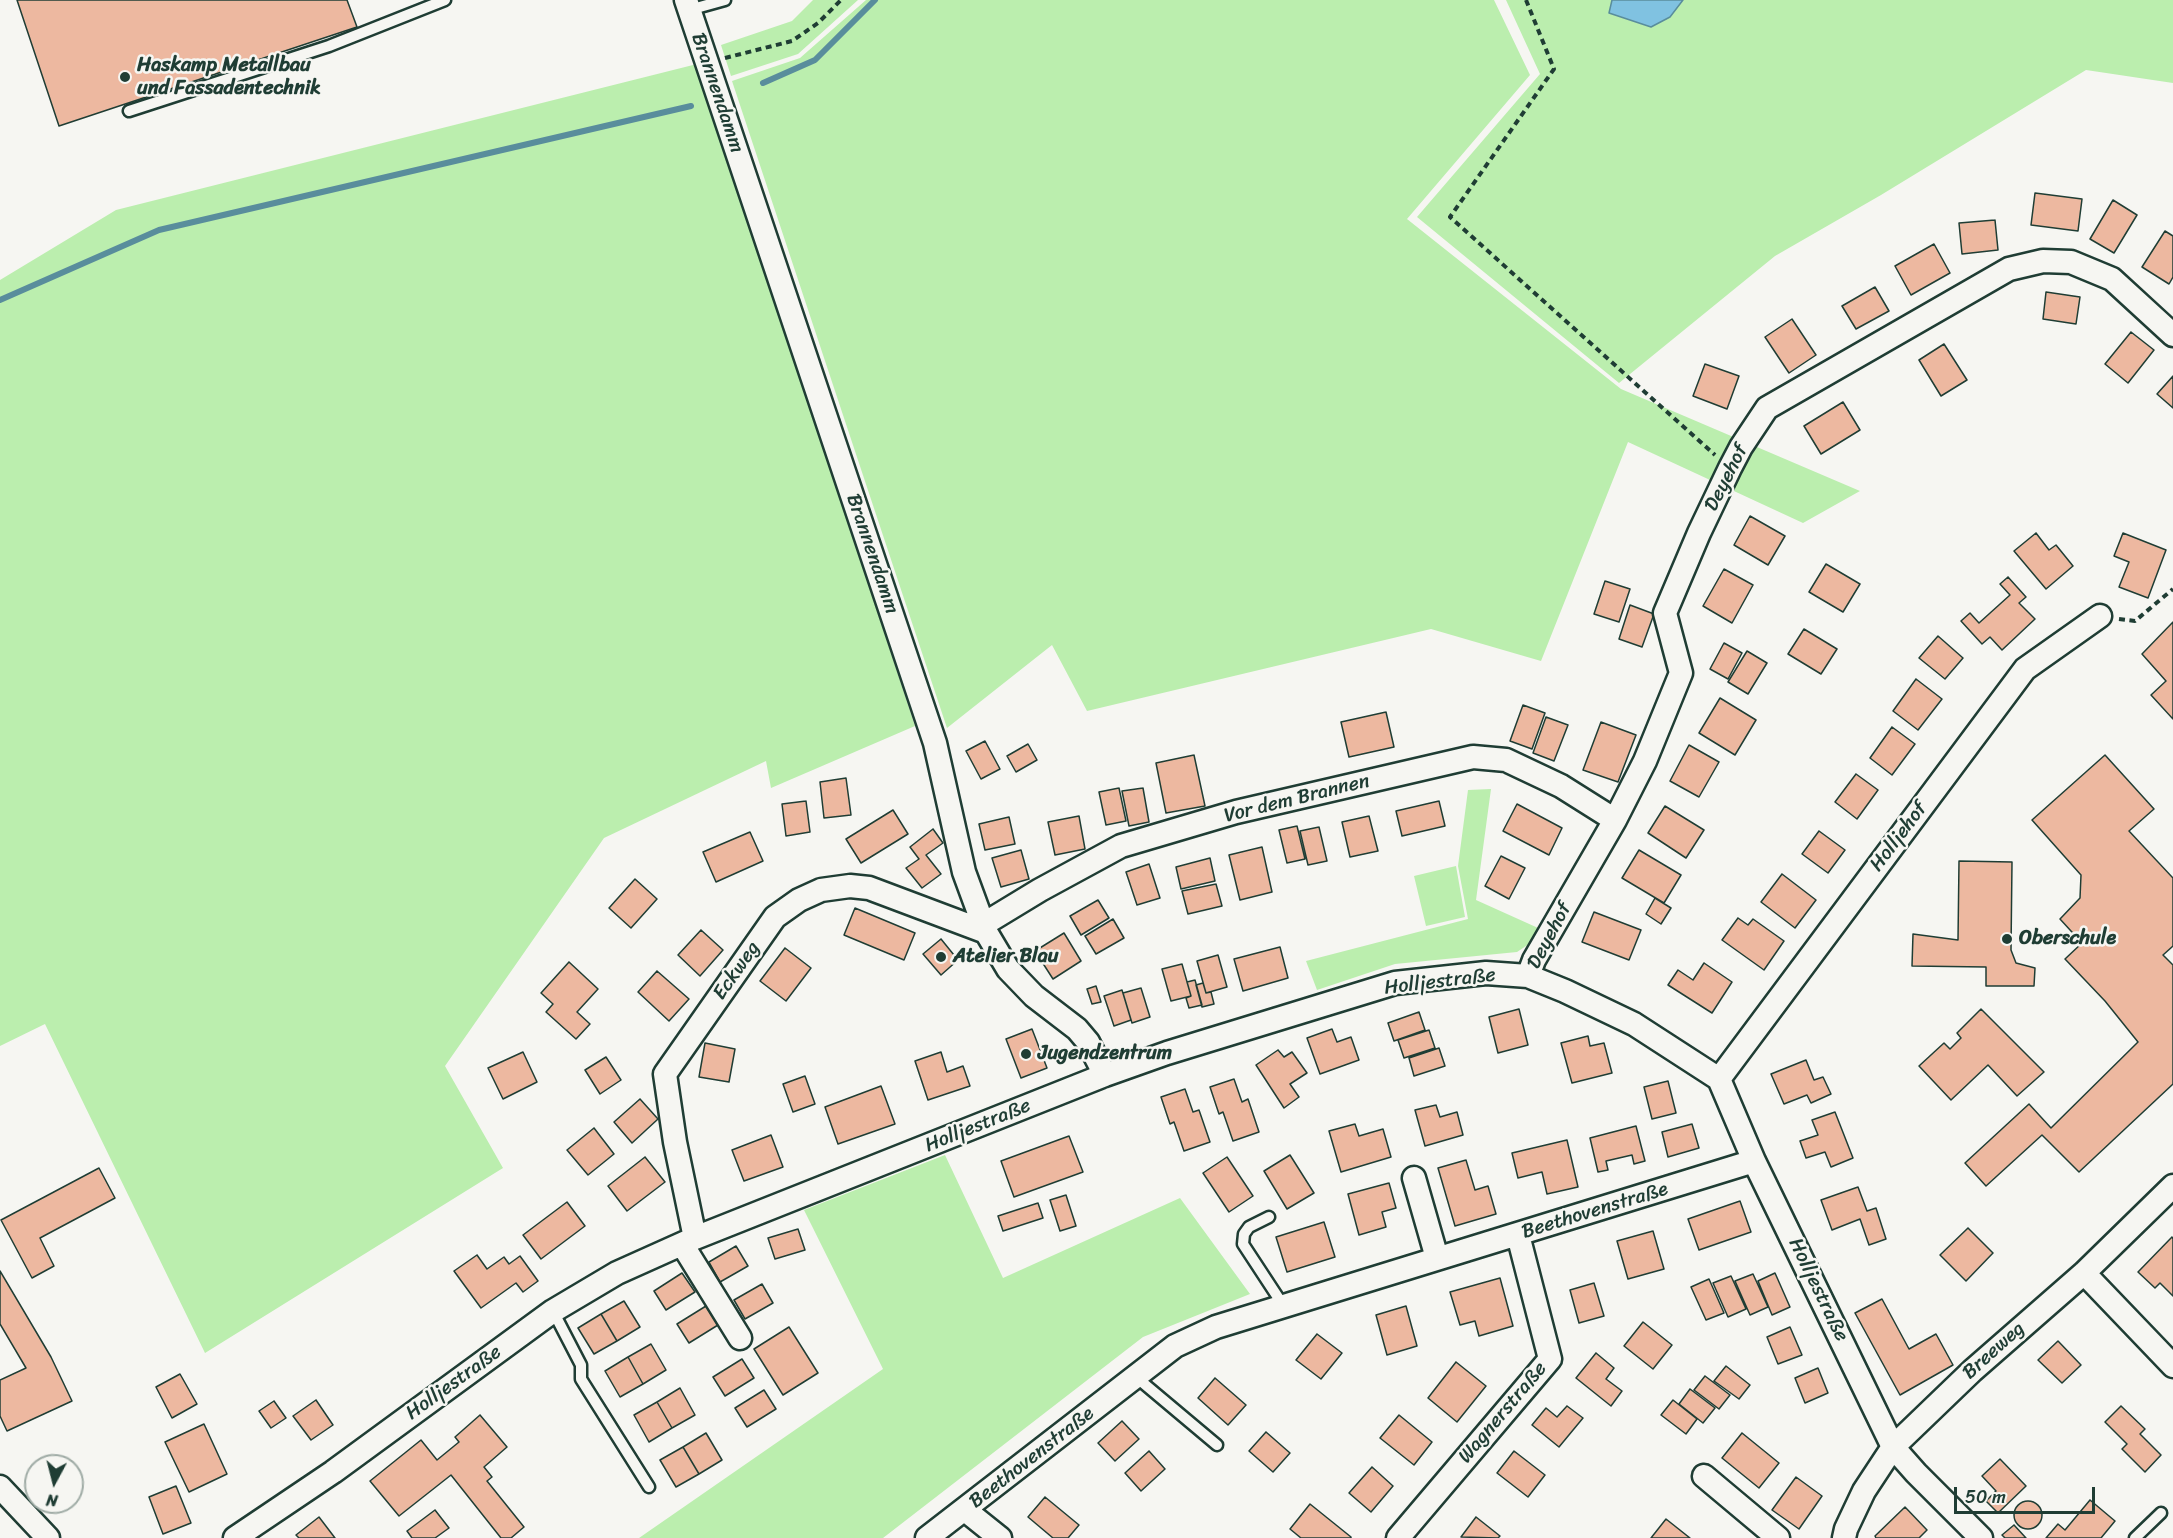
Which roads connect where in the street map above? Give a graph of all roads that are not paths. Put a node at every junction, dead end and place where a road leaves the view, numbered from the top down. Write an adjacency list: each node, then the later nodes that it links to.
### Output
1 (445, 0): 4 (lane)
2 (725, 0): 3 (lane)
3 (688, 5): 8 (street, Brannendamm)
4 (129, 111)
5 (2173, 335): 7 (street, Deyehof)
6 (2100, 616): 11 (street, Holljehof)
7 (1615, 820): 8 (street, Vor dem Brannen); 9 (street, Deyehof)
8 (985, 928): 10 (street, Brannendamm); 17 (street, Eckweg)
9 (1528, 976): 10 (street, Holljestraße); 11 (street, Holljestraße)
10 (1105, 1075): 17 (street, Holljestraße)
11 (1719, 1079): 12 (street, Holljestraße)
12 (1754, 1161): 16 (street, Beethovenstraße); 26 (street, Holljestraße)
13 (1414, 1178): 18 (street)
14 (2173, 1186): 19 (street, Breeweg)
15 (1269, 1217): 20 (lane)
16 (1518, 1235): 18 (street, Beethovenstraße); 32 (street, Wagnerstraße)
17 (688, 1241): 21 (street, Holljestraße); 22 (street)
18 (1437, 1258): 20 (street, Beethovenstraße)
19 (2084, 1273): 23 (street); 26 (street, Breeweg)
20 (1283, 1305): 24 (street, Beethovenstraße)
21 (552, 1311): 29 (lane); 34 (street, Holljestraße)
22 (740, 1338)
23 (2173, 1366)
24 (1136, 1377): 25 (lane); 30 (street, Beethovenstraße)
25 (1217, 1445)
26 (1893, 1447): 38 (street, Breeweg); 39 (street, Holljestraße)
27 (1704, 1476): 37 (street)
28 (0, 1487): 33 (street)
29 (649, 1487)
30 (964, 1510): 35 (street, Beethovenstraße); 36 (street)
31 (2161, 1513): 40 (lane)
32 (1404, 1536)
33 (48, 1538)
34 (235, 1538)
35 (927, 1538)
36 (1000, 1538)
37 (1778, 1538)
38 (1844, 1538)
39 (1981, 1538)
40 (2135, 1538)

